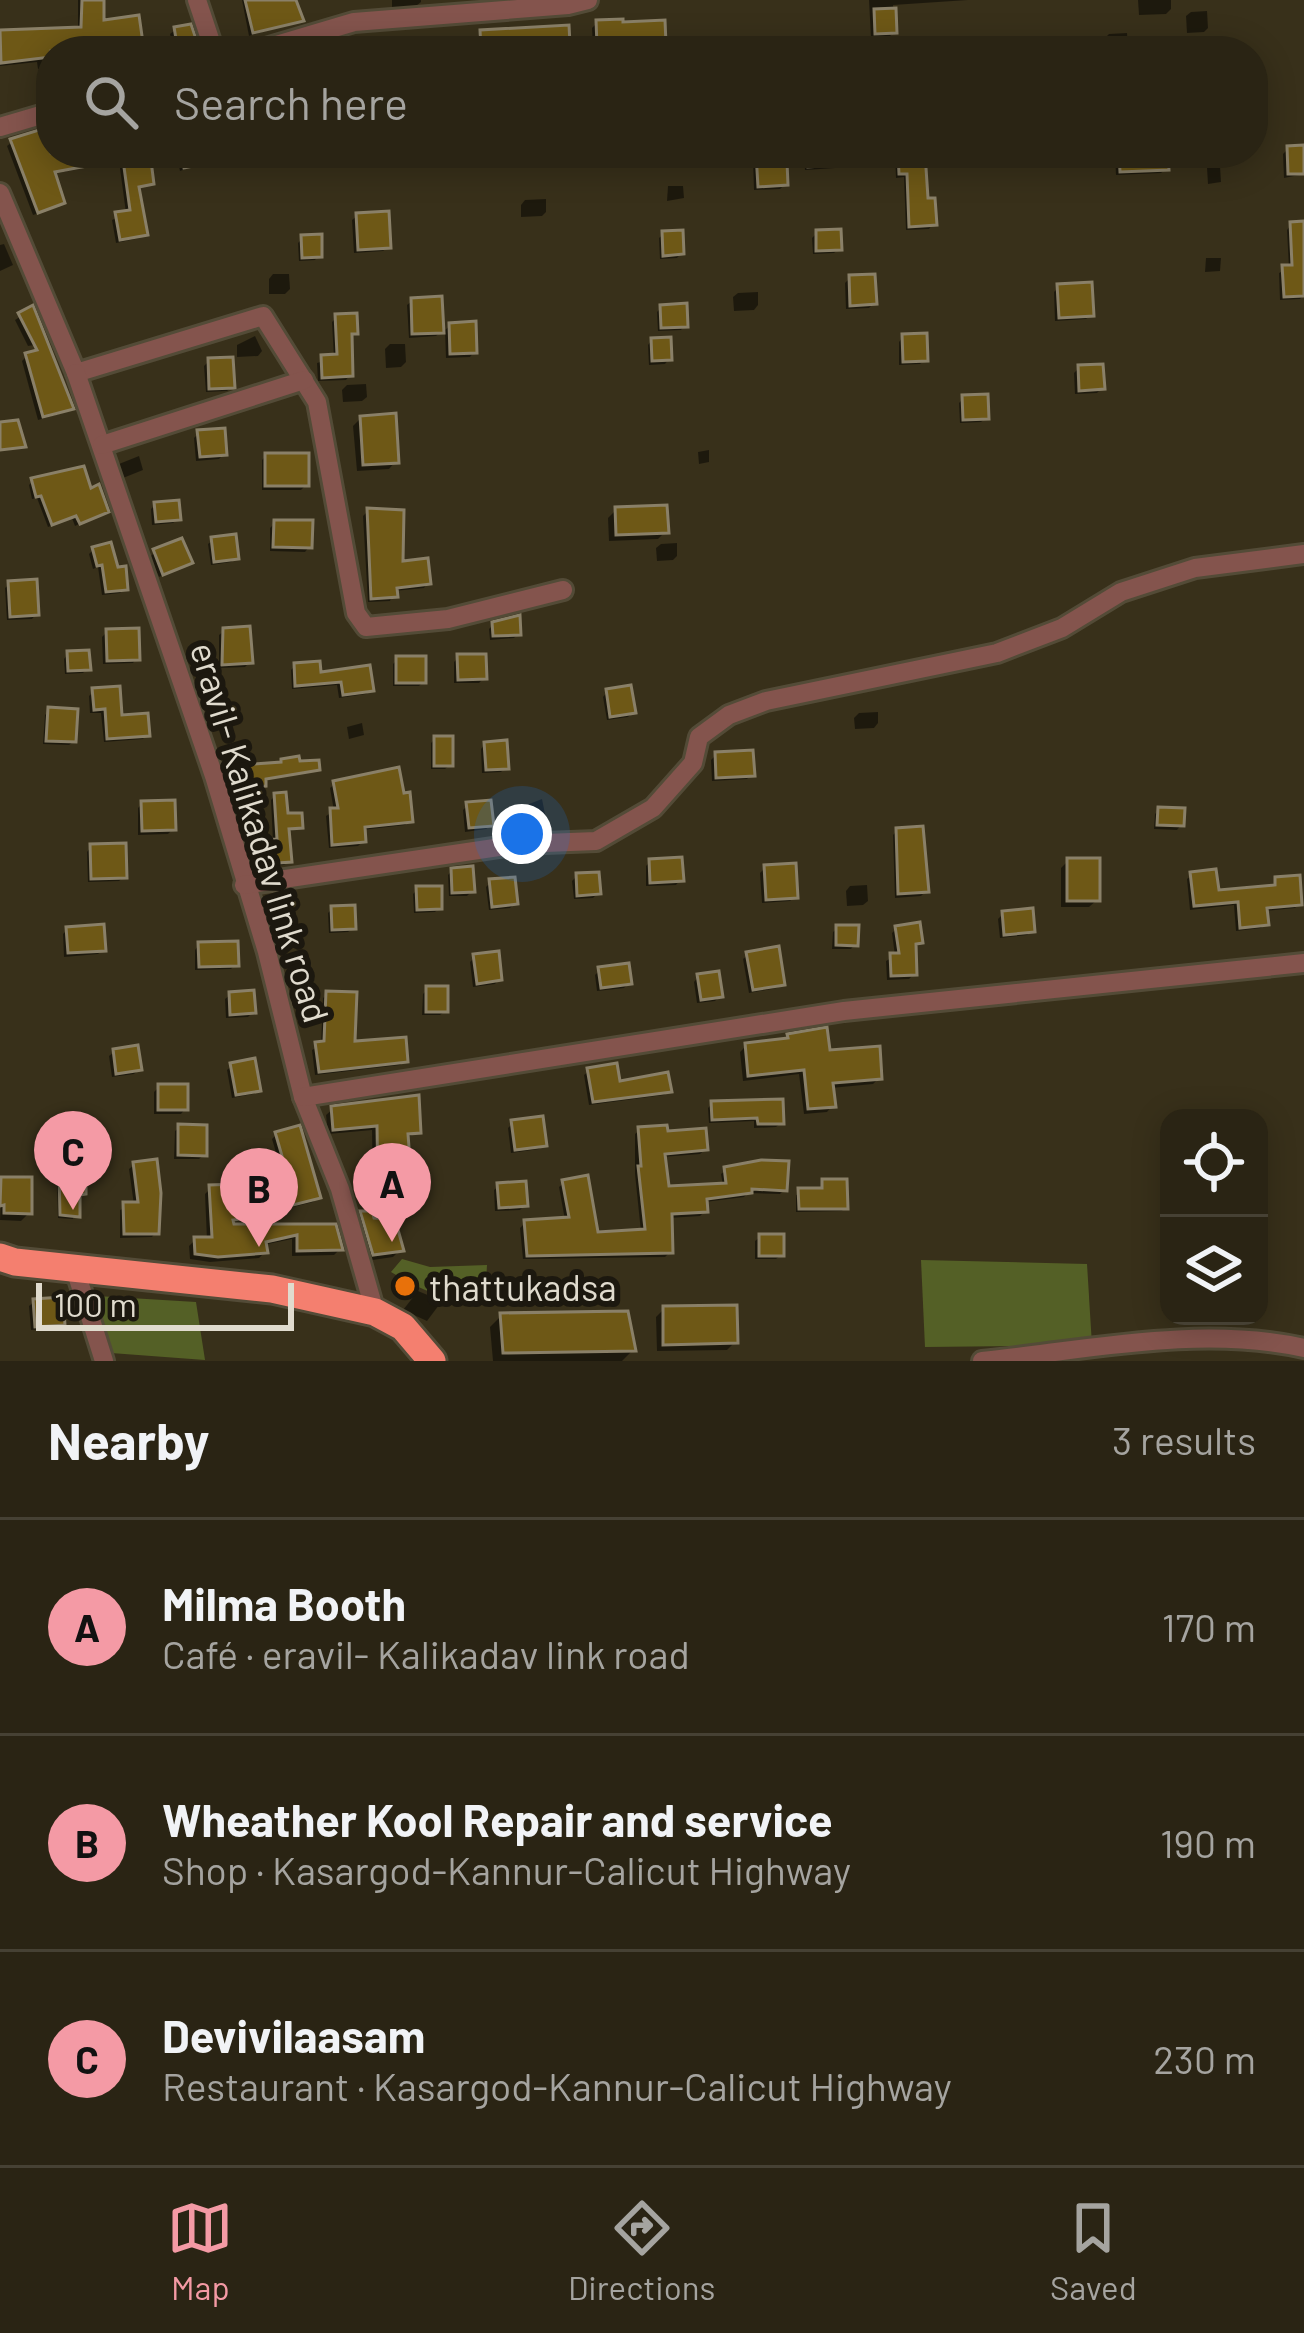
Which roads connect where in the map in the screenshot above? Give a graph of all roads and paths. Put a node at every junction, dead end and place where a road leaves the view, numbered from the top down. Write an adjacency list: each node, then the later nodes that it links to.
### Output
1 (197, 0): 3 (street)
2 (574, 2): 4 (street)
3 (209, 36)
4 (307, 36)
5 (36, 116): 6 (street)
6 (0, 127)
7 (0, 193): 8 (street, eravil- Kalikadav link road)
8 (76, 373): 9 (street); 10 (street, eravil- Kalikadav link road)
9 (304, 380): 10 (street); 12 (street)
10 (102, 445): 13 (street, eravil- Kalikadav link road)
11 (1304, 554): 13 (street)
12 (563, 590)
13 (244, 885): 15 (street, eravil- Kalikadav link road)
14 (1304, 963): 15 (street)
15 (303, 1097): 18 (street, eravil- Kalikadav link road)
16 (5, 1262): 17 (highway)
17 (75, 1269): 18 (highway); 20 (street)
18 (375, 1312): 21 (highway)
19 (1304, 1348): 22 (street)
20 (104, 1361)
21 (432, 1361)
22 (982, 1361)

